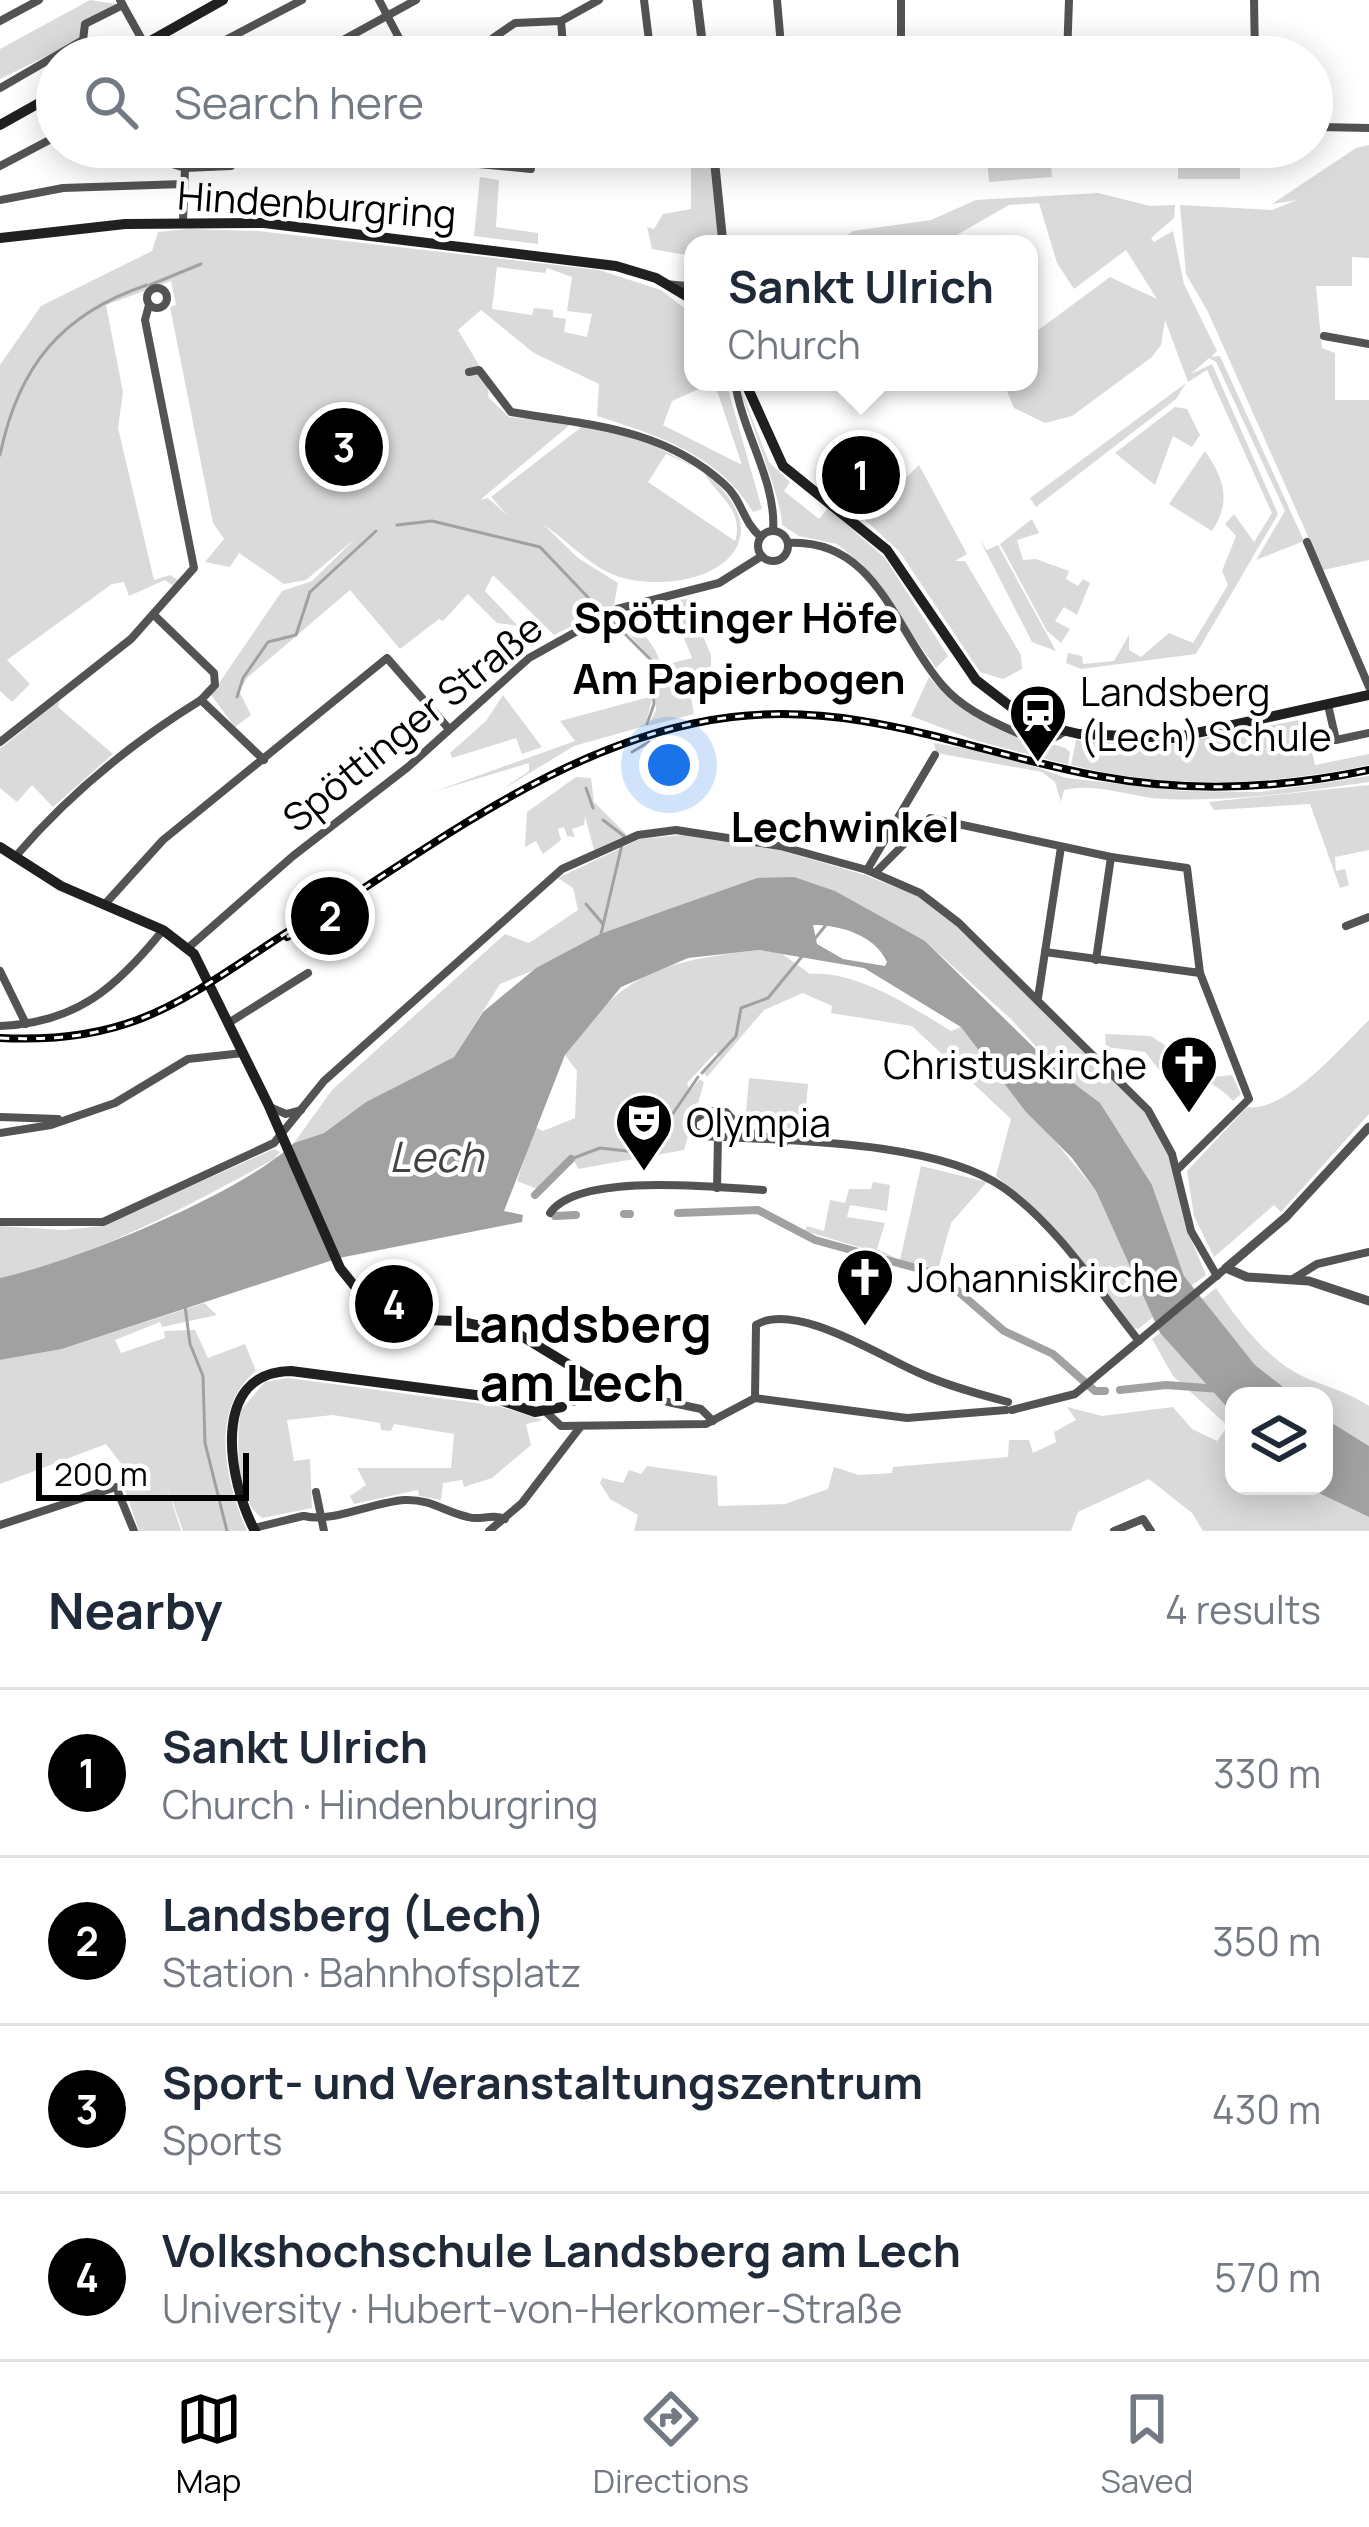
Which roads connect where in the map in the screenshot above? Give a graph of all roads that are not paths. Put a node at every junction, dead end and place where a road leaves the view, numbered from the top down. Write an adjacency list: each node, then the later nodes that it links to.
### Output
1 (39, 0): 15 (street)
2 (223, 0): 19 (main road)
3 (302, 0): 20 (street)
4 (379, 0): 14 (street)
5 (416, 0): 14 (street)
6 (599, 0): 16 (street)
7 (644, 0): 25 (street)
8 (698, 0): 26 (street)
9 (777, 0): 27 (street)
10 (901, 0): 28 (street)
11 (1069, 0): 29 (street)
12 (1254, 0): 30 (street)
13 (121, 2): 17 (street); 18 (street)
14 (388, 16): 21 (street); 22 (street)
15 (0, 21)
16 (561, 21): 23 (street); 24 (street)
17 (83, 36)
18 (134, 36)
19 (163, 36)
20 (233, 36)
21 (351, 36)
22 (398, 36)
23 (495, 36)
24 (562, 36)
25 (648, 36)
26 (702, 36)
27 (780, 36)
28 (901, 36)
29 (1068, 36)
30 (1255, 36)
31 (36, 67): 32 (street)
32 (0, 88)
33 (36, 105): 34 (main road)
34 (0, 125)
35 (1333, 128): 36 (street)
36 (1369, 128)
37 (36, 147): 38 (street)
38 (0, 166)
39 (185, 168): 43 (street)
40 (517, 168): 42 (street)
41 (715, 168): 46 (street)
42 (531, 169)
43 (183, 184): 44 (street, Hindenburgring); 45 (street)
44 (0, 200)
45 (183, 221): 47 (main road, Hindenburgring); 48 (main road, Hindenburgring)
46 (722, 235)
47 (0, 238)
48 (670, 285): 49 (street); 50 (main road, Hindenburgring)
49 (684, 286)
50 (684, 294)
51 (149, 305): 62 (street)
52 (1324, 336): 53 (street)
53 (1369, 344)
54 (469, 372): 58 (street)
55 (737, 391): 57 (street)
56 (749, 391): 67 (main road)
57 (772, 531): 58 (street); 60 (street)
58 (761, 537): 61 (street)
59 (1307, 542): 63 (street)
60 (788, 543): 61 (street, Spöttinger Straße); 67 (street)
61 (763, 556): 66 (street, Spöttinger Straße)
62 (155, 616): 64 (street); 69 (street)
63 (1369, 691): 65 (main road)
64 (201, 700): 71 (street); 75 (street)
65 (1328, 705): 67 (main road); 68 (street)
66 (449, 729): 71 (street); 81 (street, Spöttinger Straße)
67 (1064, 732)
68 (1369, 733)
69 (0, 742)
70 (935, 755): 76 (street)
71 (264, 760): 77 (street)
72 (0, 847): 75 (main road)
73 (1061, 847): 74 (street); 76 (street); 82 (street)
74 (1112, 857): 83 (street); 86 (street)
75 (14, 858): 77 (main road)
76 (871, 872): 87 (street); 93 (street)
77 (105, 904): 80 (main road)
78 (1369, 917): 79 (street)
79 (1346, 926)
80 (163, 930): 81 (main road); 89 (street)
81 (188, 948): 88 (main road)
82 (1046, 952): 83 (street); 87 (street)
83 (1096, 960): 86 (street)
84 (0, 971): 89 (street)
85 (308, 973): 88 (street)
86 (1200, 973): 101 (street)
87 (1038, 998): 101 (street)
88 (230, 1022): 91 (main road)
89 (27, 1024): 90 (street)
90 (0, 1026)
91 (244, 1053): 92 (main road); 95 (street)
92 (268, 1104): 93 (street); 99 (main road)
93 (307, 1104): 99 (street)
94 (0, 1117): 95 (street)
95 (59, 1119): 97 (street)
96 (1369, 1127): 106 (street)
97 (0, 1133)
98 (718, 1137): 100 (street); 100 (street); 102 (street)
99 (285, 1140): 105 (street); 119 (main road)
100 (785, 1142): 114 (street)
101 (1178, 1169): 109 (street)
102 (722, 1188): 103 (street); 104 (street)
103 (763, 1190)
104 (550, 1213)
105 (0, 1222)
106 (1245, 1251): 109 (street); 110 (street)
107 (1369, 1252): 108 (street)
108 (1316, 1264): 111 (street); 112 (street)
109 (1216, 1277): 110 (street); 114 (street)
110 (1254, 1277): 111 (street)
111 (1293, 1279): 112 (street)
112 (1309, 1281): 113 (street)
113 (1369, 1300)
114 (1142, 1339): 118 (street)
115 (755, 1398): 117 (street); 117 (street); 120 (street)
116 (668, 1402): 120 (street)
117 (982, 1403): 118 (street); 118 (street)
118 (1007, 1407)
119 (548, 1413): 121 (street); 126 (main road)
120 (713, 1421): 121 (street)
121 (581, 1426): 123 (street)
122 (316, 1492): 125 (street)
123 (505, 1519): 125 (street); 128 (street)
124 (0, 1525): 127 (street)
125 (322, 1526): 126 (street)
126 (255, 1530)
127 (134, 1531)
128 (489, 1531)
129 (1114, 1531): 130 (street)
130 (1151, 1531)

